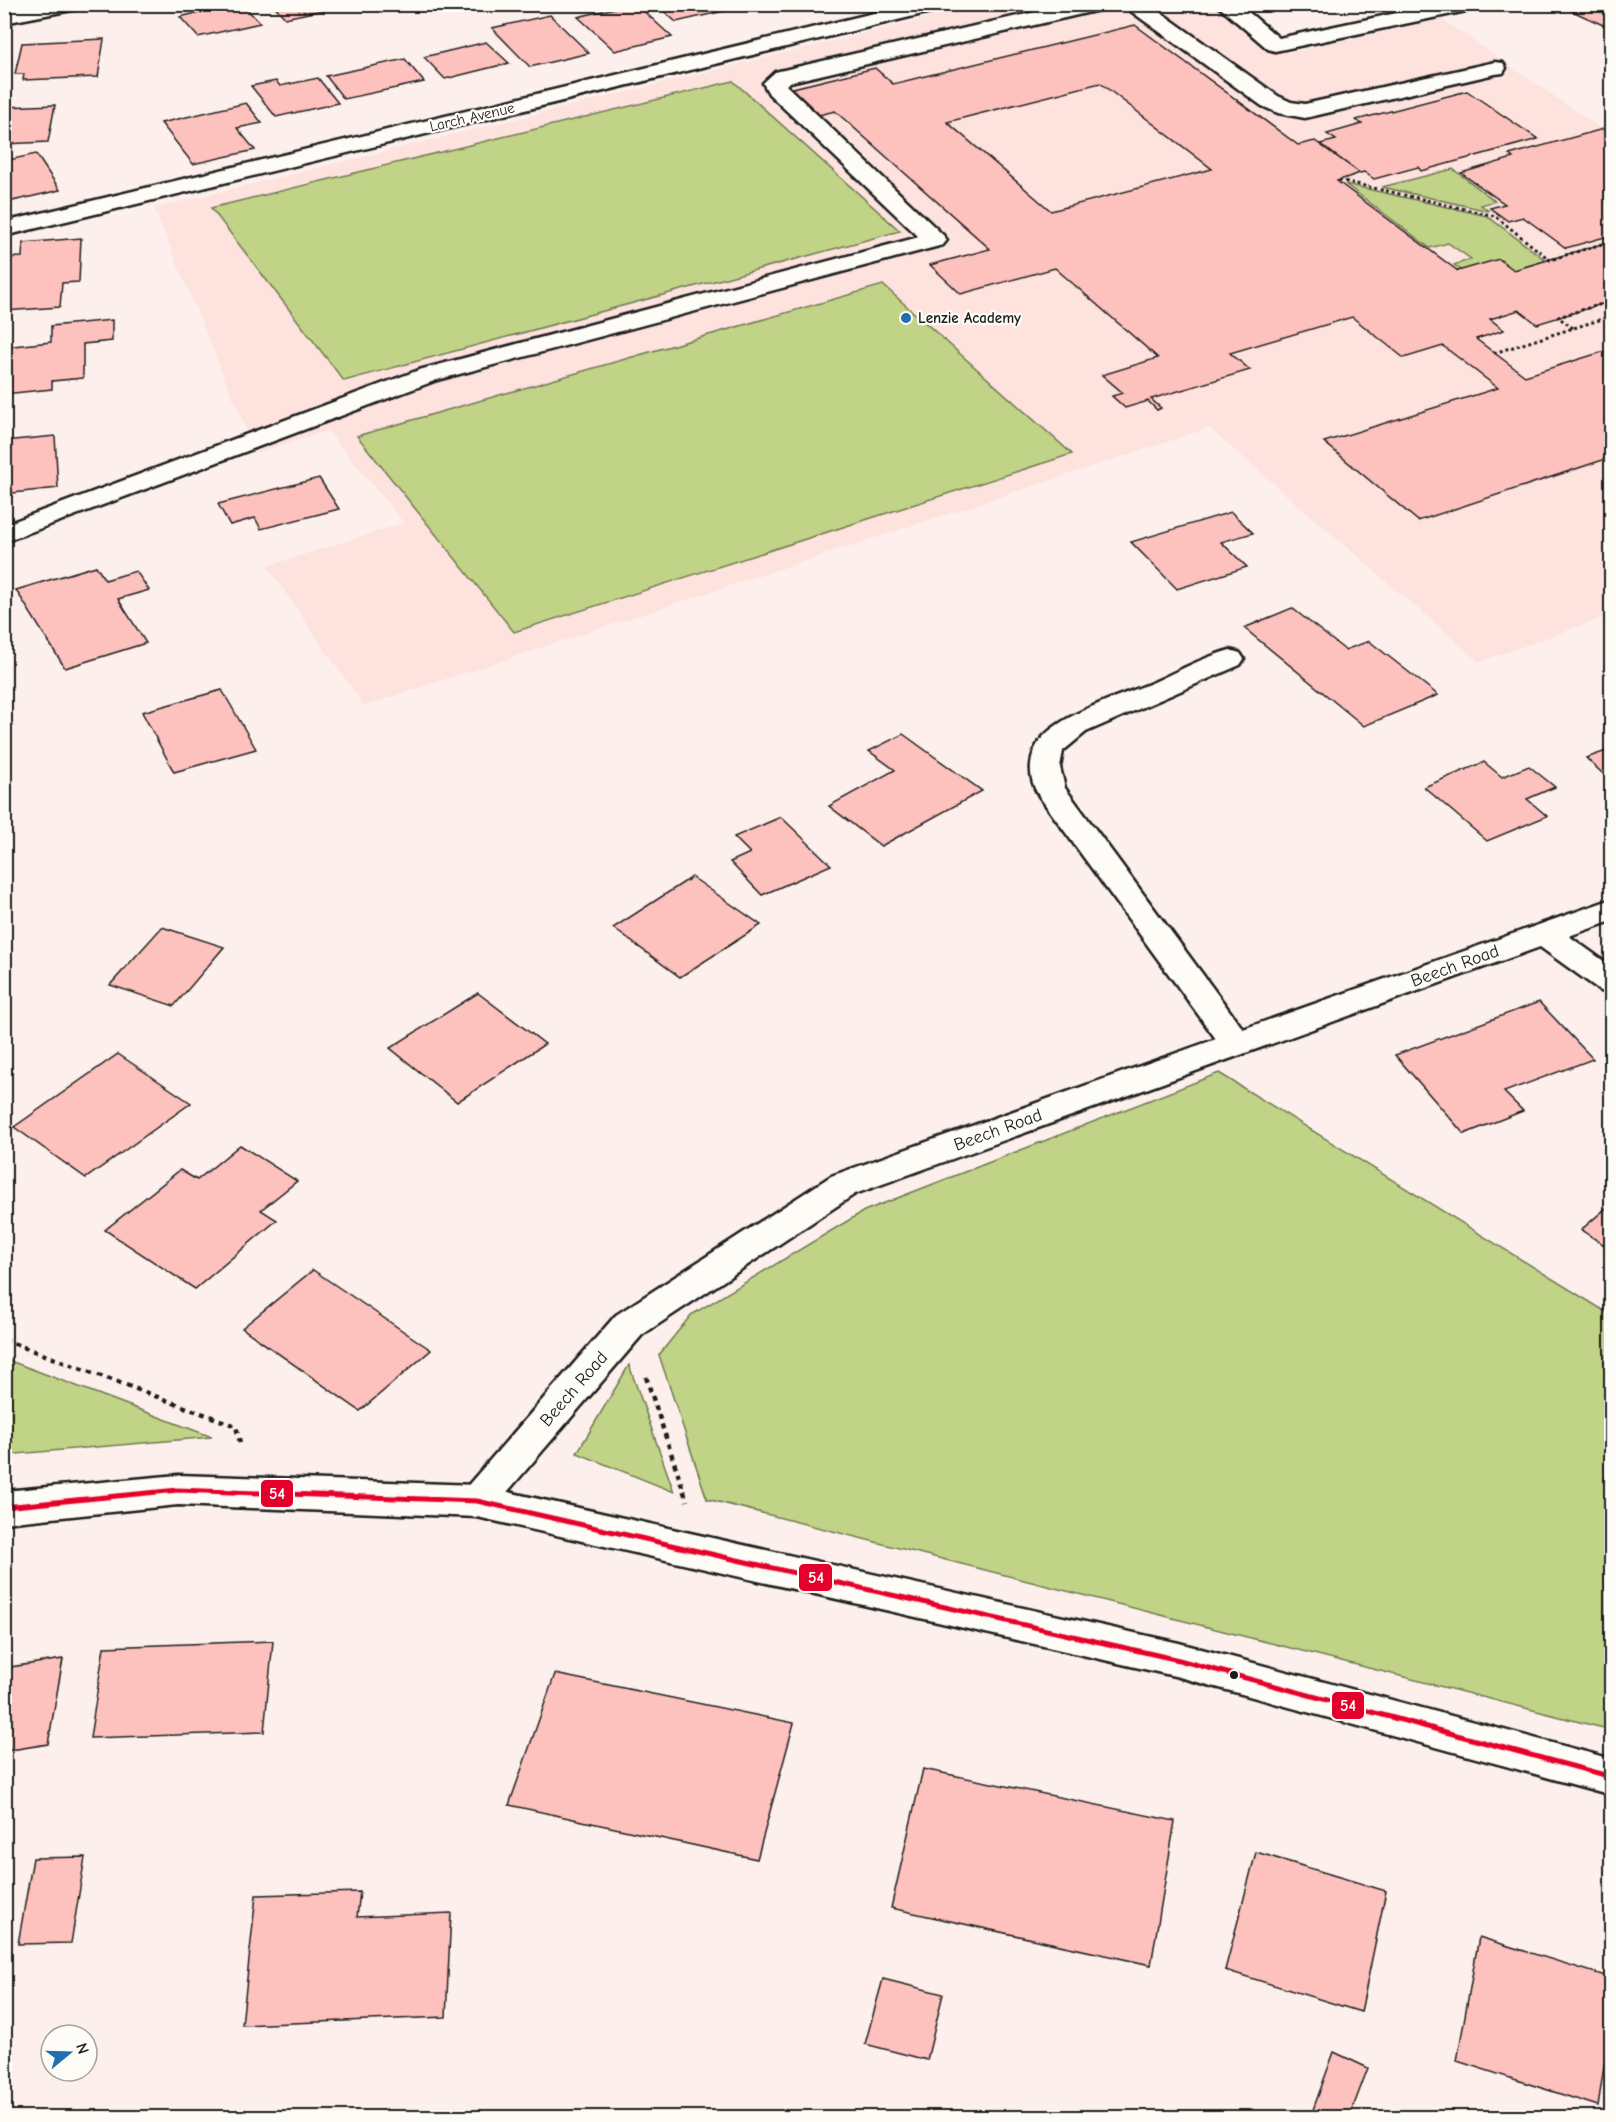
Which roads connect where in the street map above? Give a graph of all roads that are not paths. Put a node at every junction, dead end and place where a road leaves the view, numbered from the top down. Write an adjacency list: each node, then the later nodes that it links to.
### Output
1 (72, 4): 7 (street)
2 (939, 4): 11 (street, Larch Avenue)
3 (1099, 4): 12 (street)
4 (1131, 4): 9 (street)
5 (1226, 4): 8 (street)
6 (1471, 4): 8 (street)
7 (4, 18)
8 (1275, 45): 9 (street)
9 (1214, 61): 10 (street)
10 (1496, 68)
11 (4, 229)
12 (4, 534)
13 (1230, 659): 17 (street)
14 (1611, 909): 15 (street, Beech Road)
15 (1544, 934): 16 (street); 17 (street, Beech Road)
16 (1611, 983)
17 (1237, 1044): 18 (street, Beech Road)
18 (477, 1501): 19 (street); 20 (street)
19 (4, 1507)
20 (1611, 1777)

